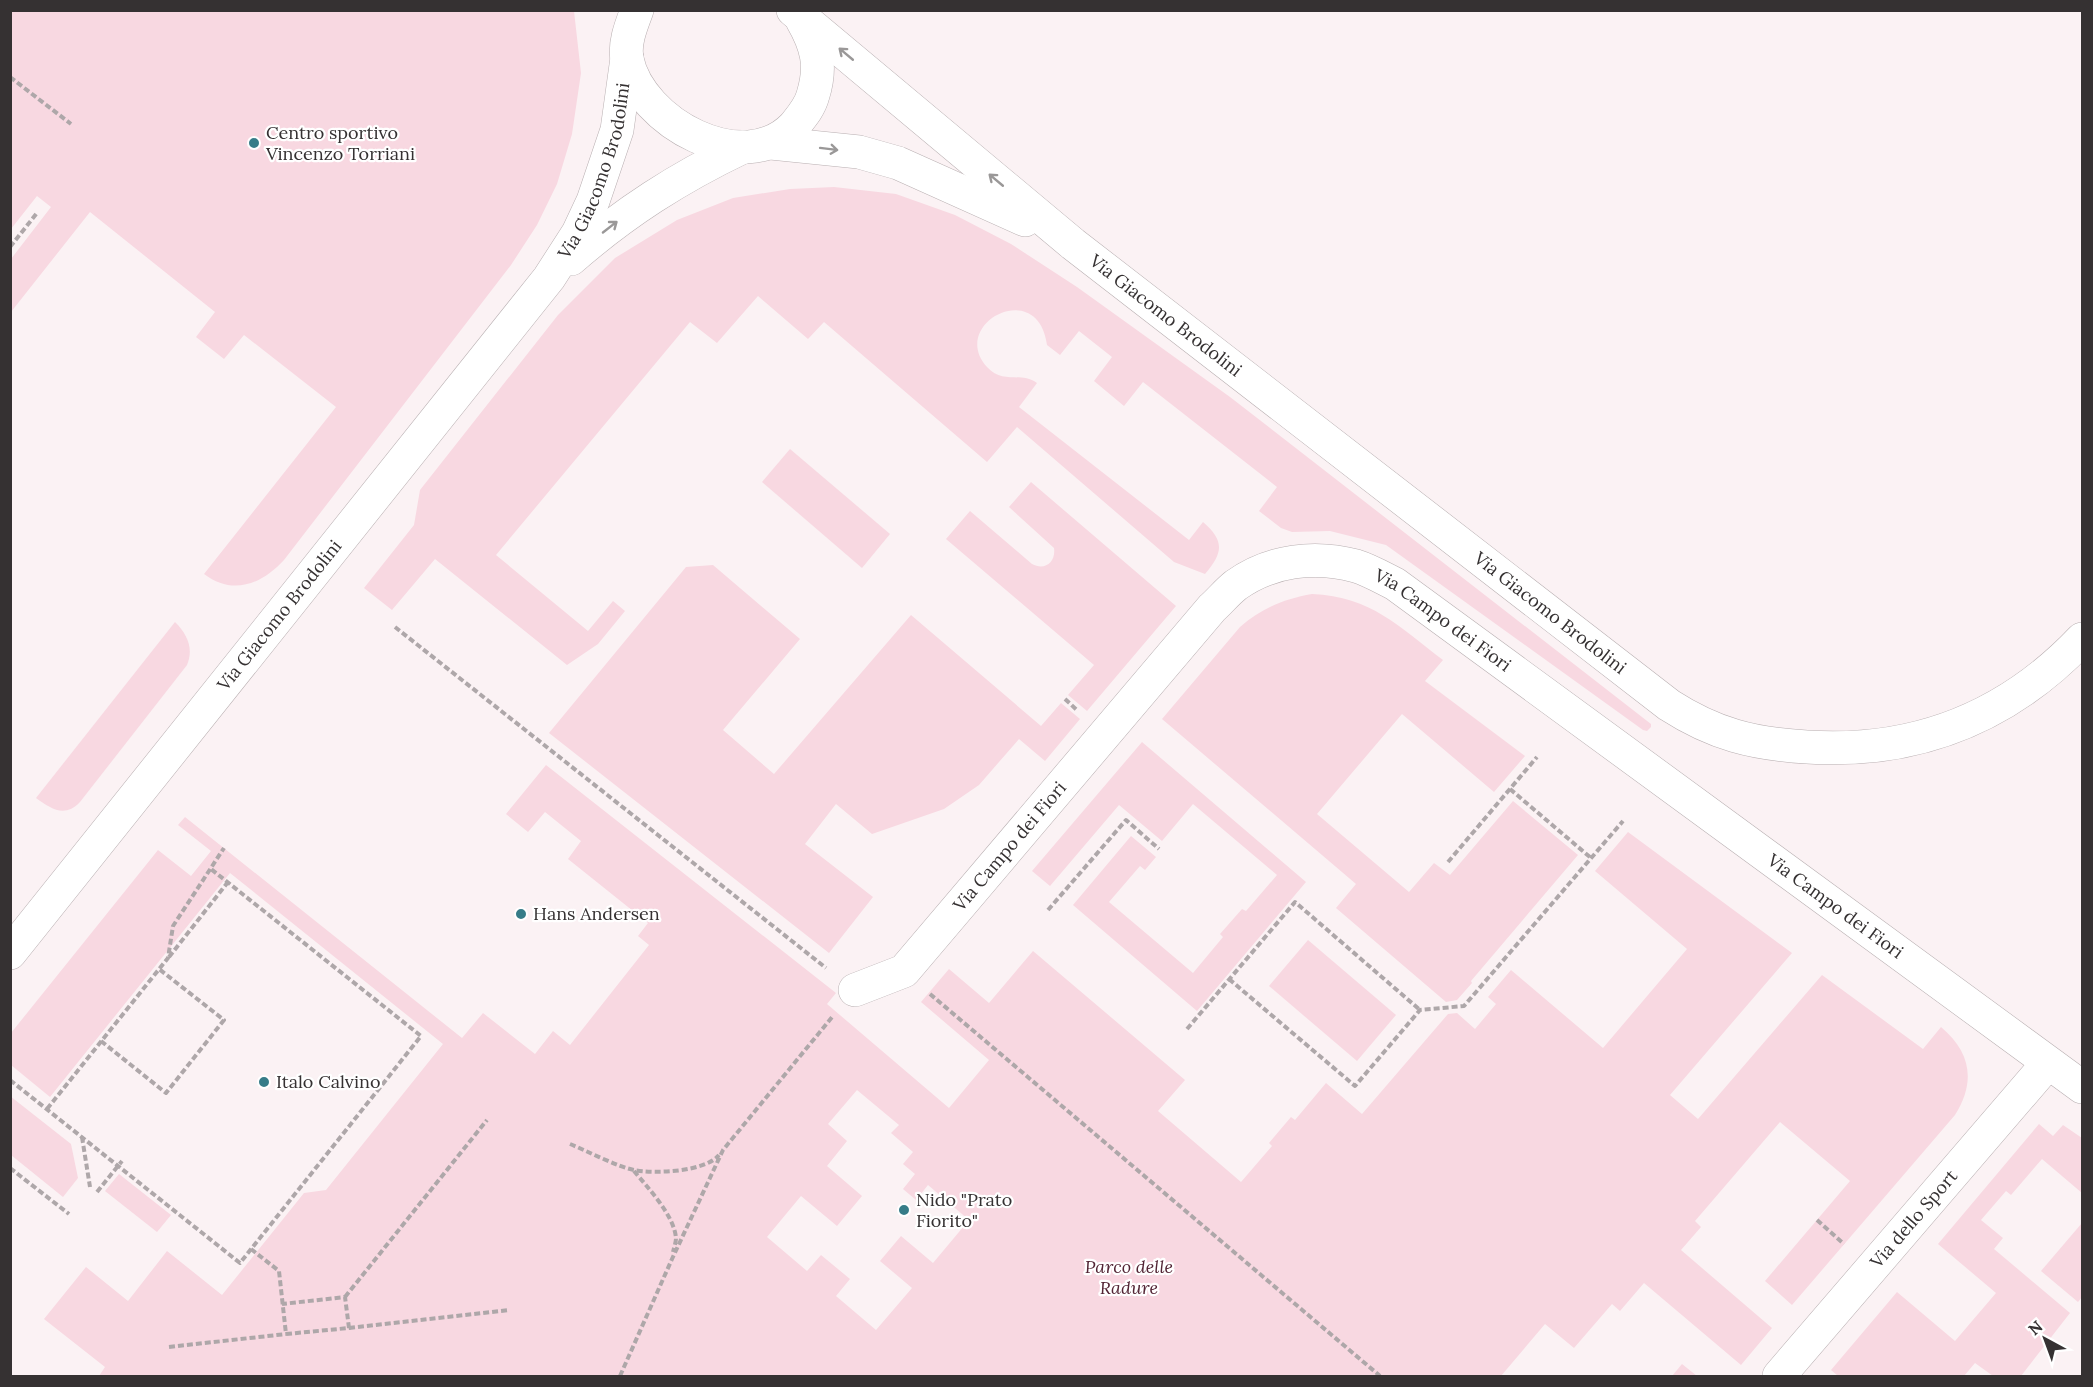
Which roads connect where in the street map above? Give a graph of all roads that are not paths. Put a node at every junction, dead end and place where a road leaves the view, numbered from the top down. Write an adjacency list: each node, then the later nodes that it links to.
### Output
1 (796, 13): 3 (street); 4 (street, Via Giacomo Brodolini, one-way to 1)
2 (627, 28): 3 (street); 5 (street, Via Giacomo Brodolini)
3 (757, 145): 4 (street, Via Giacomo Brodolini, one-way to 4); 5 (street, Via Giacomo Brodolini, one-way to 3)
4 (1073, 244): 6 (street, Via Giacomo Brodolini)
5 (549, 278): 7 (street, Via Giacomo Brodolini)
6 (2082, 639)
7 (10, 953)
8 (855, 990): 9 (street, Via Campo dei Fiori)
9 (2048, 1063): 10 (street, Via Campo dei Fiori); 11 (street, Via dello Sport)
10 (2082, 1088)
11 (1779, 1377)

